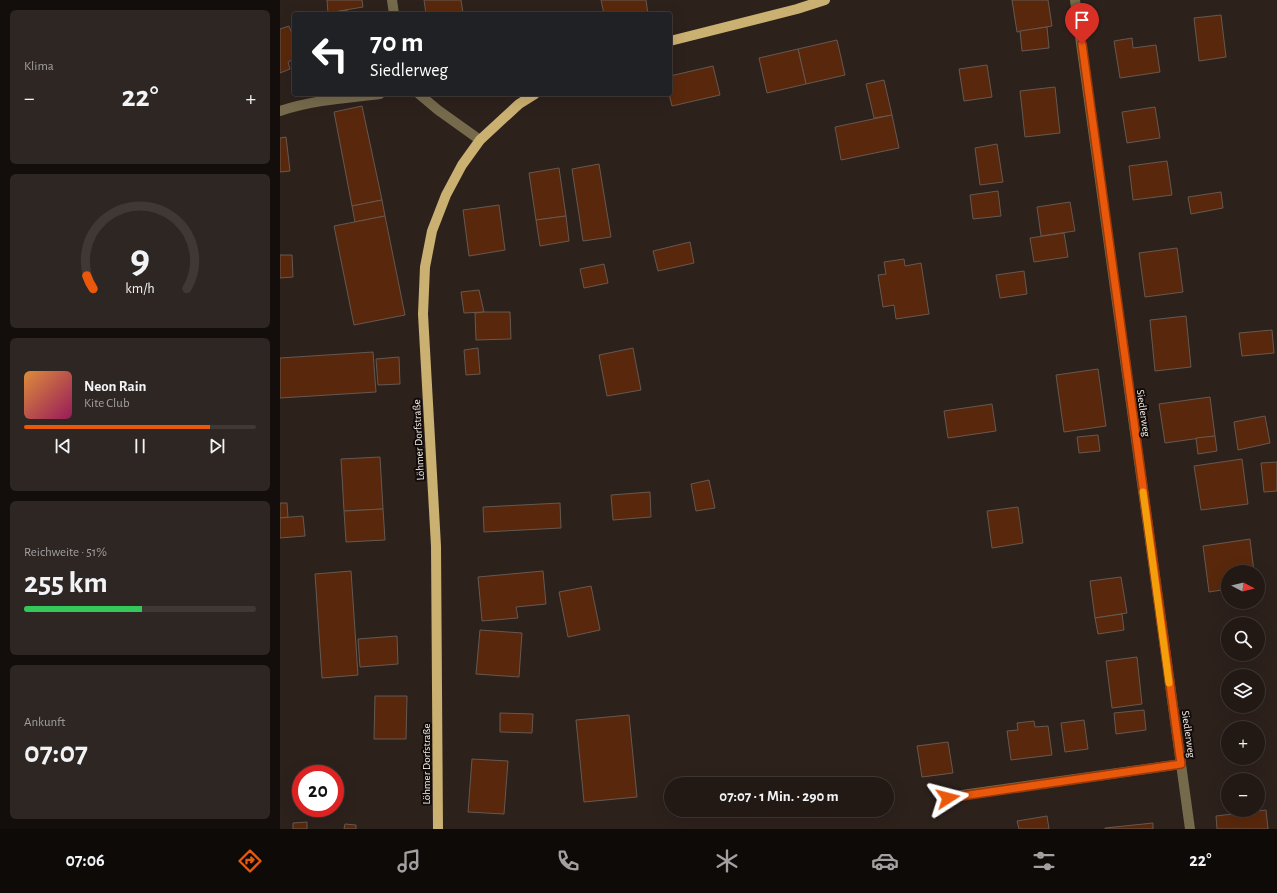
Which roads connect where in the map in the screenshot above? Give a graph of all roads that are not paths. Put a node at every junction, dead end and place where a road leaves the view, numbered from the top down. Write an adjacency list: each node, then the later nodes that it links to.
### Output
1 (392, 0): 4 (street)
2 (825, 0): 5 (main road)
3 (1075, 0): 11 (street, Siedlerweg)
4 (394, 12)
5 (672, 40)
6 (365, 96): 9 (street)
7 (421, 96): 10 (street)
8 (532, 96): 10 (main road, Löhmer Dorfstraße)
9 (280, 111)
10 (480, 140): 13 (main road, Löhmer Dorfstraße)
11 (1181, 764): 12 (street); 14 (street, Siedlerweg)
12 (948, 798)
13 (438, 829)
14 (1190, 829)

